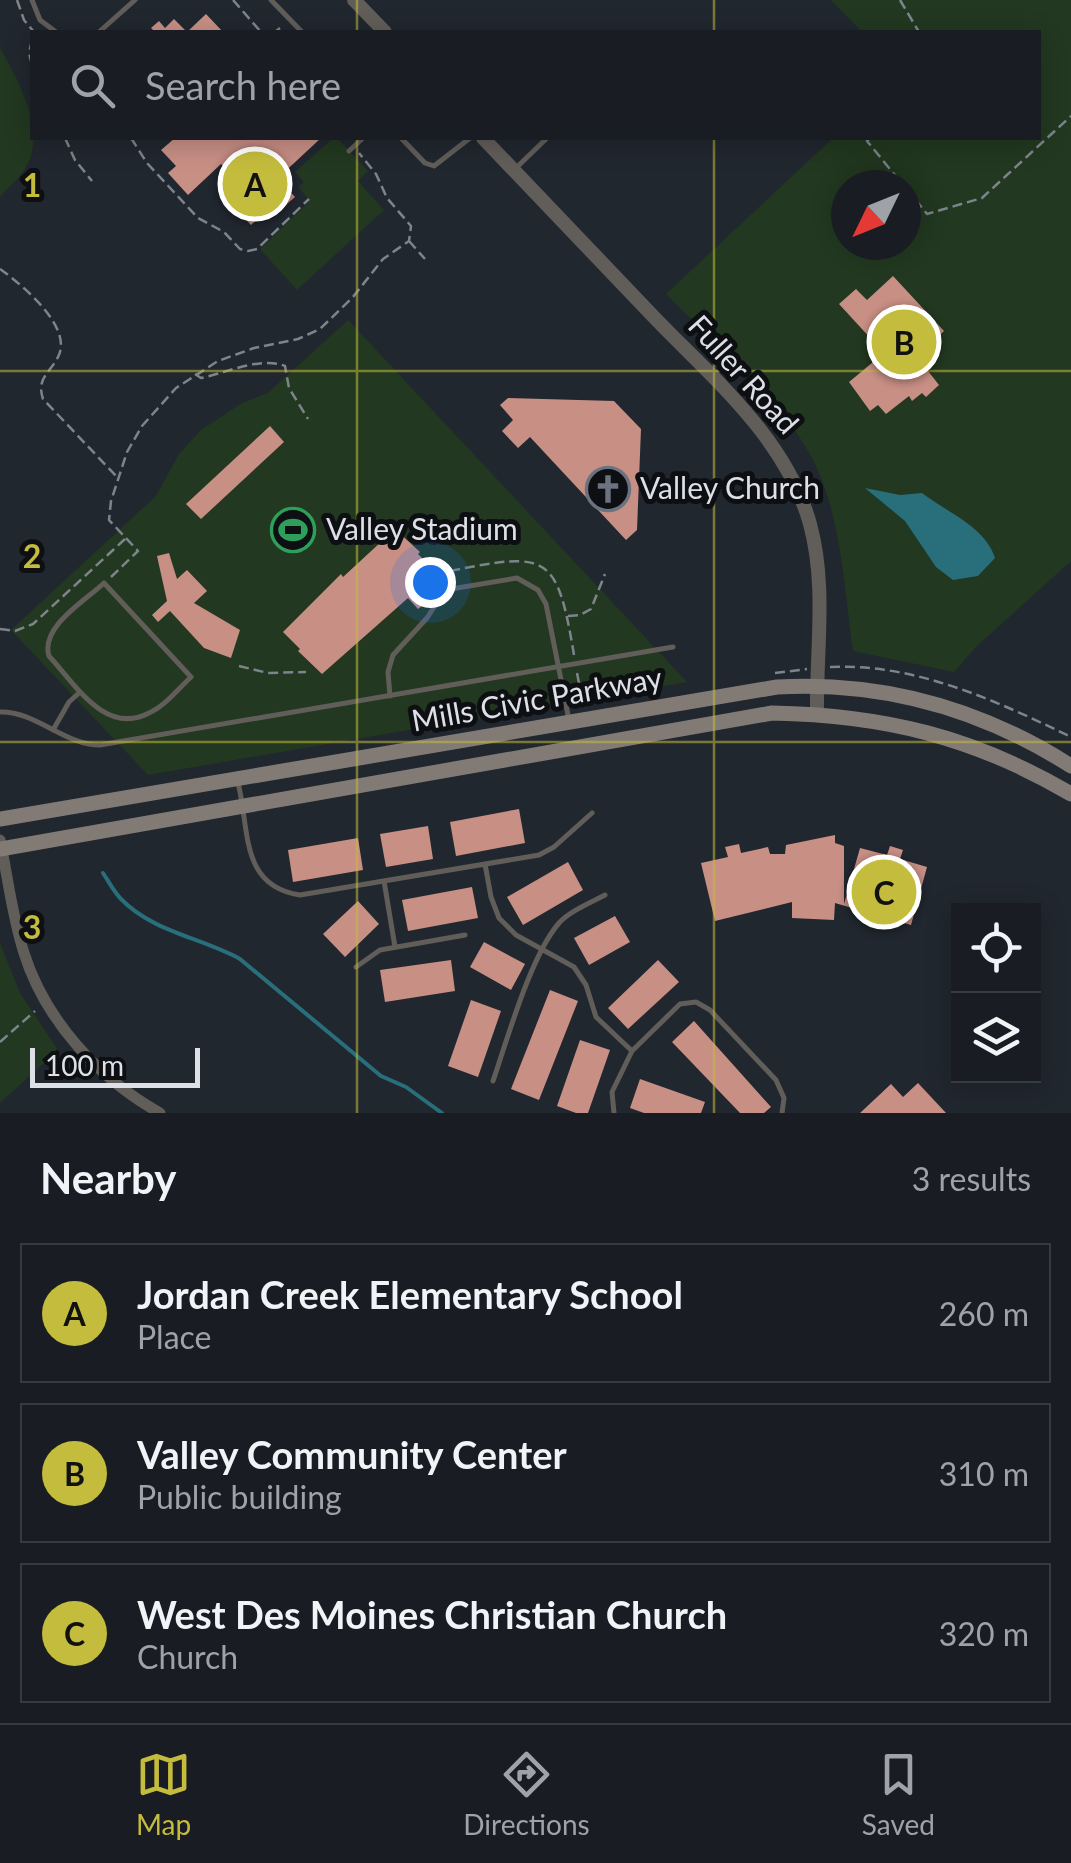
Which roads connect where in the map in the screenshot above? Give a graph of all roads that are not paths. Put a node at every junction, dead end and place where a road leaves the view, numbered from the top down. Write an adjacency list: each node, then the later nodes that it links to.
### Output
1 (32, 0): 5 (lane)
2 (135, 0): 6 (lane)
3 (271, 0): 7 (lane)
4 (354, 0): 8 (street)
5 (53, 30)
6 (101, 30)
7 (300, 30)
8 (382, 30)
9 (361, 140): 14 (lane)
10 (402, 140): 11 (lane)
11 (467, 140)
12 (485, 140): 15 (street, Fuller Road)
13 (545, 140): 15 (lane)
14 (351, 148)
15 (514, 170): 18 (street, Fuller Road)
16 (673, 647): 17 (lane)
17 (559, 666): 20 (lane); 20 (lane); 23 (lane)
18 (817, 684): 22 (street, Fuller Road); 23 (main road, Mills Civic Parkway); 25 (main road, Mills Civic Parkway)
19 (81, 691): 19 (lane); 24 (lane)
20 (390, 696): 24 (lane)
21 (0, 712): 24 (lane)
22 (818, 714): 27 (main road, Mills Civic Parkway); 28 (main road, Mills Civic Parkway)
23 (570, 722): 26 (main road, Mills Civic Parkway)
24 (53, 730)
25 (1071, 766)
26 (237, 780): 28 (lane); 30 (main road, Mills Civic Parkway)
27 (1071, 794)
28 (243, 808): 31 (main road, Mills Civic Parkway); 33 (lane)
29 (592, 812): 32 (lane)
30 (0, 819)
31 (1, 846): 41 (street)
32 (485, 864): 33 (lane); 37 (lane)
33 (384, 882): 36 (lane)
34 (605, 895): 37 (lane)
35 (465, 935): 36 (lane)
36 (395, 947): 38 (lane)
37 (544, 950): 39 (lane); 40 (lane)
38 (356, 967)
39 (632, 1051): 42 (lane); 43 (lane)
40 (493, 1082)
41 (160, 1113)
42 (614, 1113)
43 (782, 1113)

